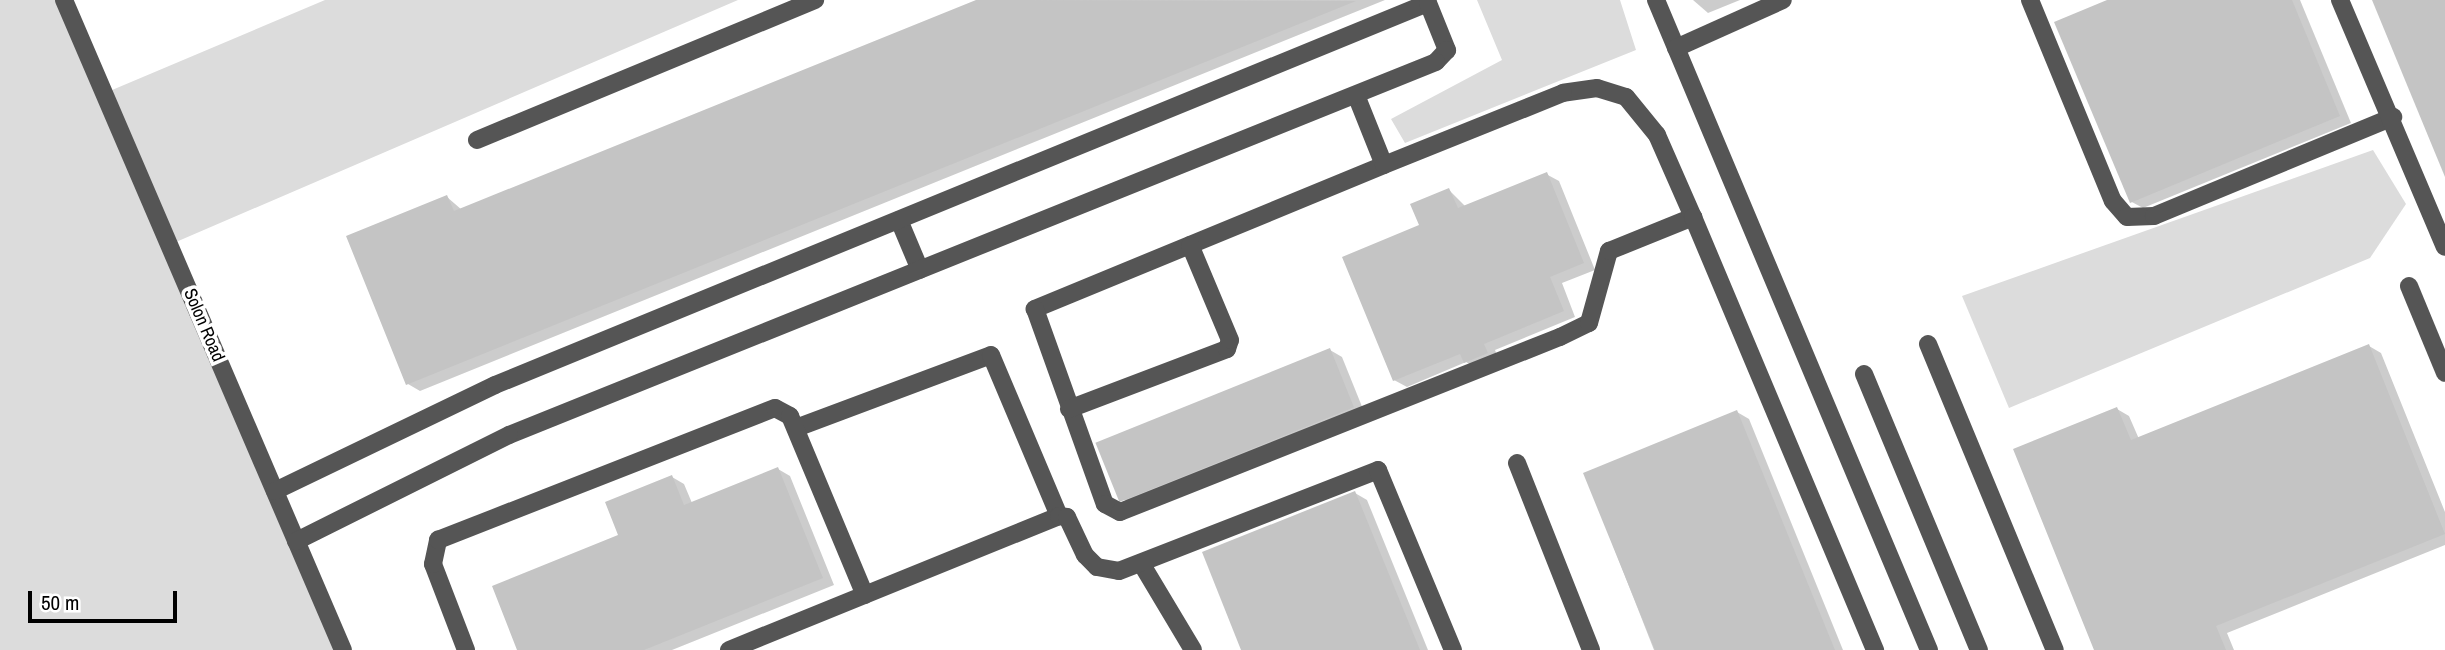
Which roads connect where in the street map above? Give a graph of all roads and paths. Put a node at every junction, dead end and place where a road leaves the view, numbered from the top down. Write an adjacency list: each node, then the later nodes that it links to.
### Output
1 (64, 0): 25 (street, Solon Road)
2 (815, 0): 11 (street)
3 (1656, 0): 8 (street)
4 (1783, 0): 8 (street)
5 (2030, 0): 10 (street)
6 (2340, 0): 10 (street)
7 (1428, 1): 9 (street); 14 (street)
8 (1676, 48): 37 (street)
9 (1356, 95): 12 (street); 17 (street)
10 (2393, 117): 16 (street)
11 (477, 140)
12 (1384, 165): 13 (street); 15 (street)
13 (1693, 217): 22 (street); 36 (street)
14 (899, 220): 17 (street); 25 (street)
15 (1190, 245): 22 (street); 22 (street)
16 (2445, 247)
17 (920, 270): 27 (street)
18 (2409, 286): 20 (street)
19 (1928, 344): 39 (street)
20 (2445, 373)
21 (1864, 374): 38 (street)
22 (1069, 409)
23 (796, 428): 26 (street); 29 (street); 31 (street)
24 (1517, 463): 35 (street)
25 (275, 491): 27 (street, Solon Road)
26 (1059, 516): 28 (street); 29 (street)
27 (296, 541): 30 (street, Solon Road)
28 (1141, 562): 33 (street); 34 (street)
29 (865, 595): 32 (street)
30 (343, 650)
31 (466, 650)
32 (729, 650)
33 (1193, 650)
34 (1453, 650)
35 (1591, 650)
36 (1875, 650)
37 (1929, 650)
38 (1979, 650)
39 (2055, 650)

